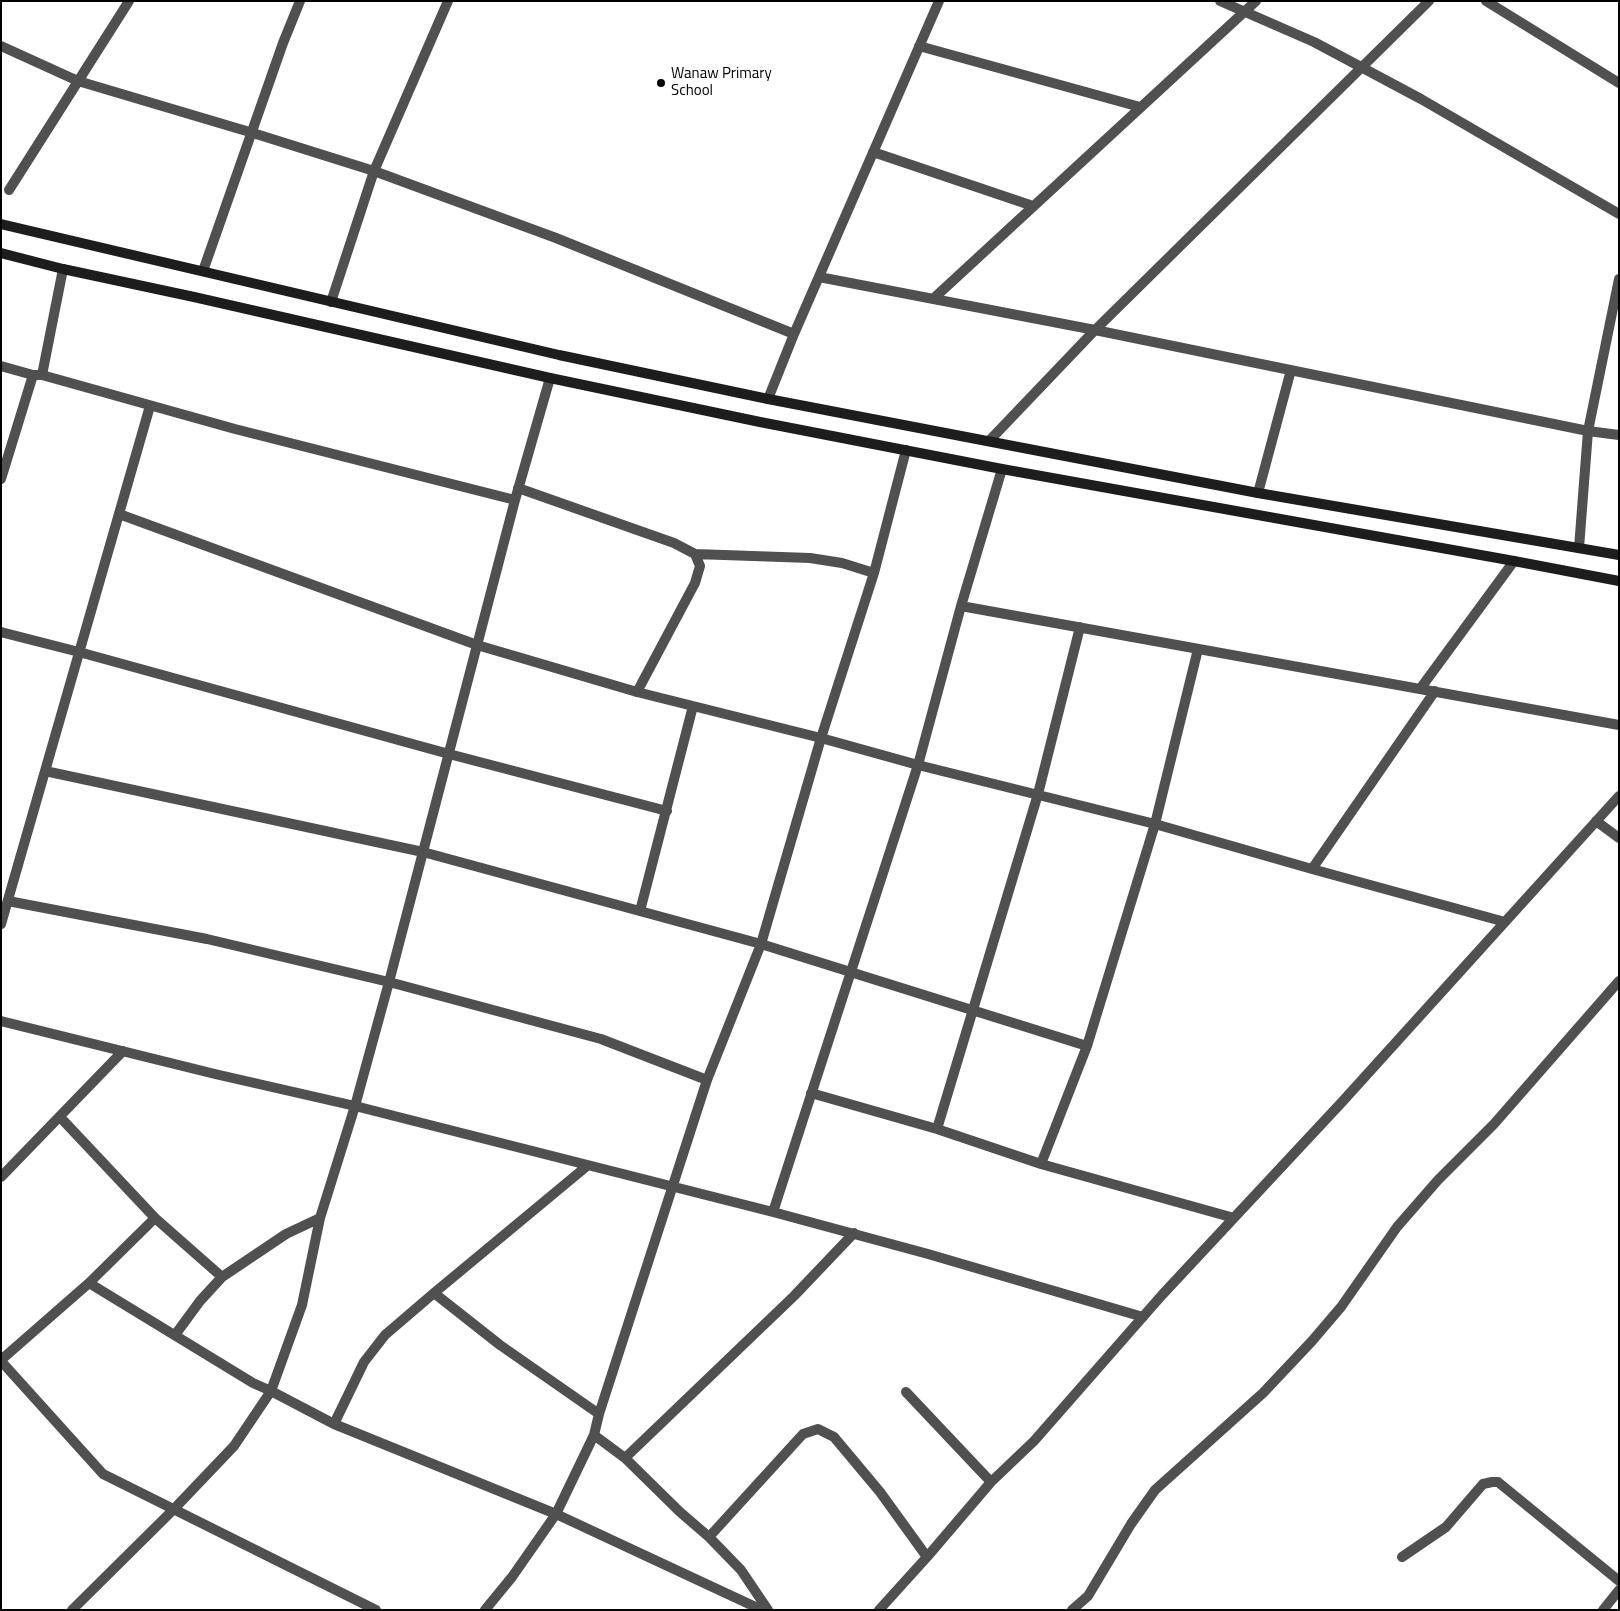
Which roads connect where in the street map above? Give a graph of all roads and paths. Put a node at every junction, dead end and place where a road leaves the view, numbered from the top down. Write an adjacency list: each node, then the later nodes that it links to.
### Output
1 (129, 1): 13 (street)
2 (300, 1): 16 (street)
3 (448, 1): 18 (street)
4 (939, 1): 11 (street)
5 (1220, 1): 9 (street)
6 (1256, 1): 9 (street)
7 (1428, 1): 12 (street)
8 (1486, 1): 14 (street)
9 (1244, 12): 12 (street); 15 (street)
10 (1, 46): 13 (street)
11 (920, 46): 15 (street); 17 (street)
12 (1361, 67): 21 (street); 30 (street)
13 (78, 81): 16 (street); 19 (street)
14 (1619, 84)
15 (1140, 108): 20 (street)
16 (253, 132): 18 (street); 25 (street)
17 (873, 152): 20 (street); 26 (street)
18 (374, 171): 29 (street); 31 (street)
19 (10, 190)
20 (1033, 206): 28 (street)
21 (1619, 214)
22 (1, 224): 25 (main road)
23 (1, 253): 24 (main road)
24 (63, 269): 34 (street); 35 (main road)
25 (203, 271): 29 (main road)
26 (819, 277): 28 (street); 31 (street)
27 (1619, 279): 38 (street)
28 (933, 299): 30 (street)
29 (331, 302): 36 (main road)
30 (1095, 330): 33 (street); 40 (street)
31 (794, 334): 36 (street)
32 (1, 366): 34 (street)
33 (1290, 370): 38 (street); 45 (street)
34 (37, 375): 37 (street); 43 (street)
35 (550, 378): 41 (main road); 44 (street)
36 (768, 399): 40 (main road)
37 (150, 406): 46 (street); 47 (street)
38 (1588, 432): 39 (street); 48 (street)
39 (1619, 435)
40 (989, 441): 45 (main road)
41 (906, 450): 42 (main road); 52 (street)
42 (1002, 469): 51 (main road); 54 (street)
43 (1, 479)
44 (518, 488): 46 (street); 49 (street)
45 (1258, 493): 48 (main road)
46 (515, 500): 57 (street)
47 (119, 514): 57 (street); 59 (street)
48 (1579, 548): 50 (main road)
49 (695, 554): 52 (street); 61 (street)
50 (1619, 556)
51 (1514, 560): 53 (main road); 60 (street)
52 (874, 572): 65 (street)
53 (1619, 581)
54 (961, 606): 55 (street); 67 (street)
55 (1080, 627): 58 (street); 69 (street)
56 (1, 632): 59 (street)
57 (477, 645): 61 (street); 66 (street)
58 (1198, 648): 60 (street); 73 (street)
59 (79, 652): 66 (street); 68 (street)
60 (1420, 689): 62 (street)
61 (637, 692): 63 (street)
62 (1435, 692): 64 (street); 76 (street)
63 (693, 706): 65 (street); 71 (street)
64 (1619, 725)
65 (821, 738): 67 (street); 81 (street)
66 (449, 754): 71 (street); 75 (street)
67 (918, 765): 69 (street); 82 (street)
68 (45, 771): 75 (street); 77 (street)
69 (1038, 794): 73 (street); 85 (street)
70 (1619, 796): 72 (street)
71 (667, 811): 78 (street)
72 (1596, 821): 74 (street); 79 (street)
73 (1155, 824): 76 (street); 87 (street)
74 (1619, 838)
75 (423, 852): 78 (street); 84 (street)
76 (1312, 869): 79 (street)
77 (8, 900): 80 (street); 84 (street)
78 (640, 911): 81 (street)
79 (1505, 922): 101 (street)
80 (1, 924)
81 (761, 944): 82 (street); 89 (street)
82 (851, 973): 85 (street); 90 (street)
83 (1619, 981): 129 (street)
84 (389, 982): 89 (street); 91 (street)
85 (973, 1011): 87 (street); 93 (street)
86 (1, 1021): 88 (street)
87 (1087, 1046): 94 (street)
88 (122, 1051): 91 (street); 92 (street)
89 (707, 1080): 97 (street)
90 (811, 1093): 93 (street); 98 (street)
91 (355, 1106): 95 (street); 100 (street)
92 (60, 1116): 96 (street); 99 (street)
93 (937, 1129): 94 (street)
94 (1041, 1164): 101 (street)
95 (587, 1166): 97 (street); 105 (street)
96 (1, 1177)
97 (673, 1187): 98 (street); 111 (street)
98 (773, 1212): 102 (street)
99 (155, 1218): 103 (street); 104 (street)
100 (320, 1218): 103 (street); 109 (street)
101 (1234, 1218): 106 (street)
102 (854, 1233): 106 (street); 114 (street)
103 (222, 1276): 107 (street)
104 (89, 1283): 107 (street); 108 (street)
105 (434, 1292): 111 (street); 112 (street)
106 (1143, 1317): 115 (street)
107 (175, 1336): 109 (street)
108 (1, 1361): 116 (street)
109 (271, 1391): 112 (street); 116 (street)
110 (906, 1392): 115 (street)
111 (599, 1414): 113 (street)
112 (334, 1424): 117 (street)
113 (594, 1436): 114 (street); 117 (street)
114 (625, 1458): 118 (street)
115 (991, 1482): 119 (street)
116 (173, 1510): 123 (street); 124 (street)
117 (556, 1514): 125 (street); 126 (street)
118 (710, 1536): 119 (street); 127 (street)
119 (927, 1557): 128 (street)
120 (1402, 1557): 121 (street)
121 (1619, 1581)
122 (1619, 1590): 130 (street)
123 (72, 1610)
124 (376, 1610)
125 (485, 1610)
126 (762, 1610)
127 (768, 1610)
128 (880, 1610)
129 (1072, 1610)
130 (1603, 1610)

